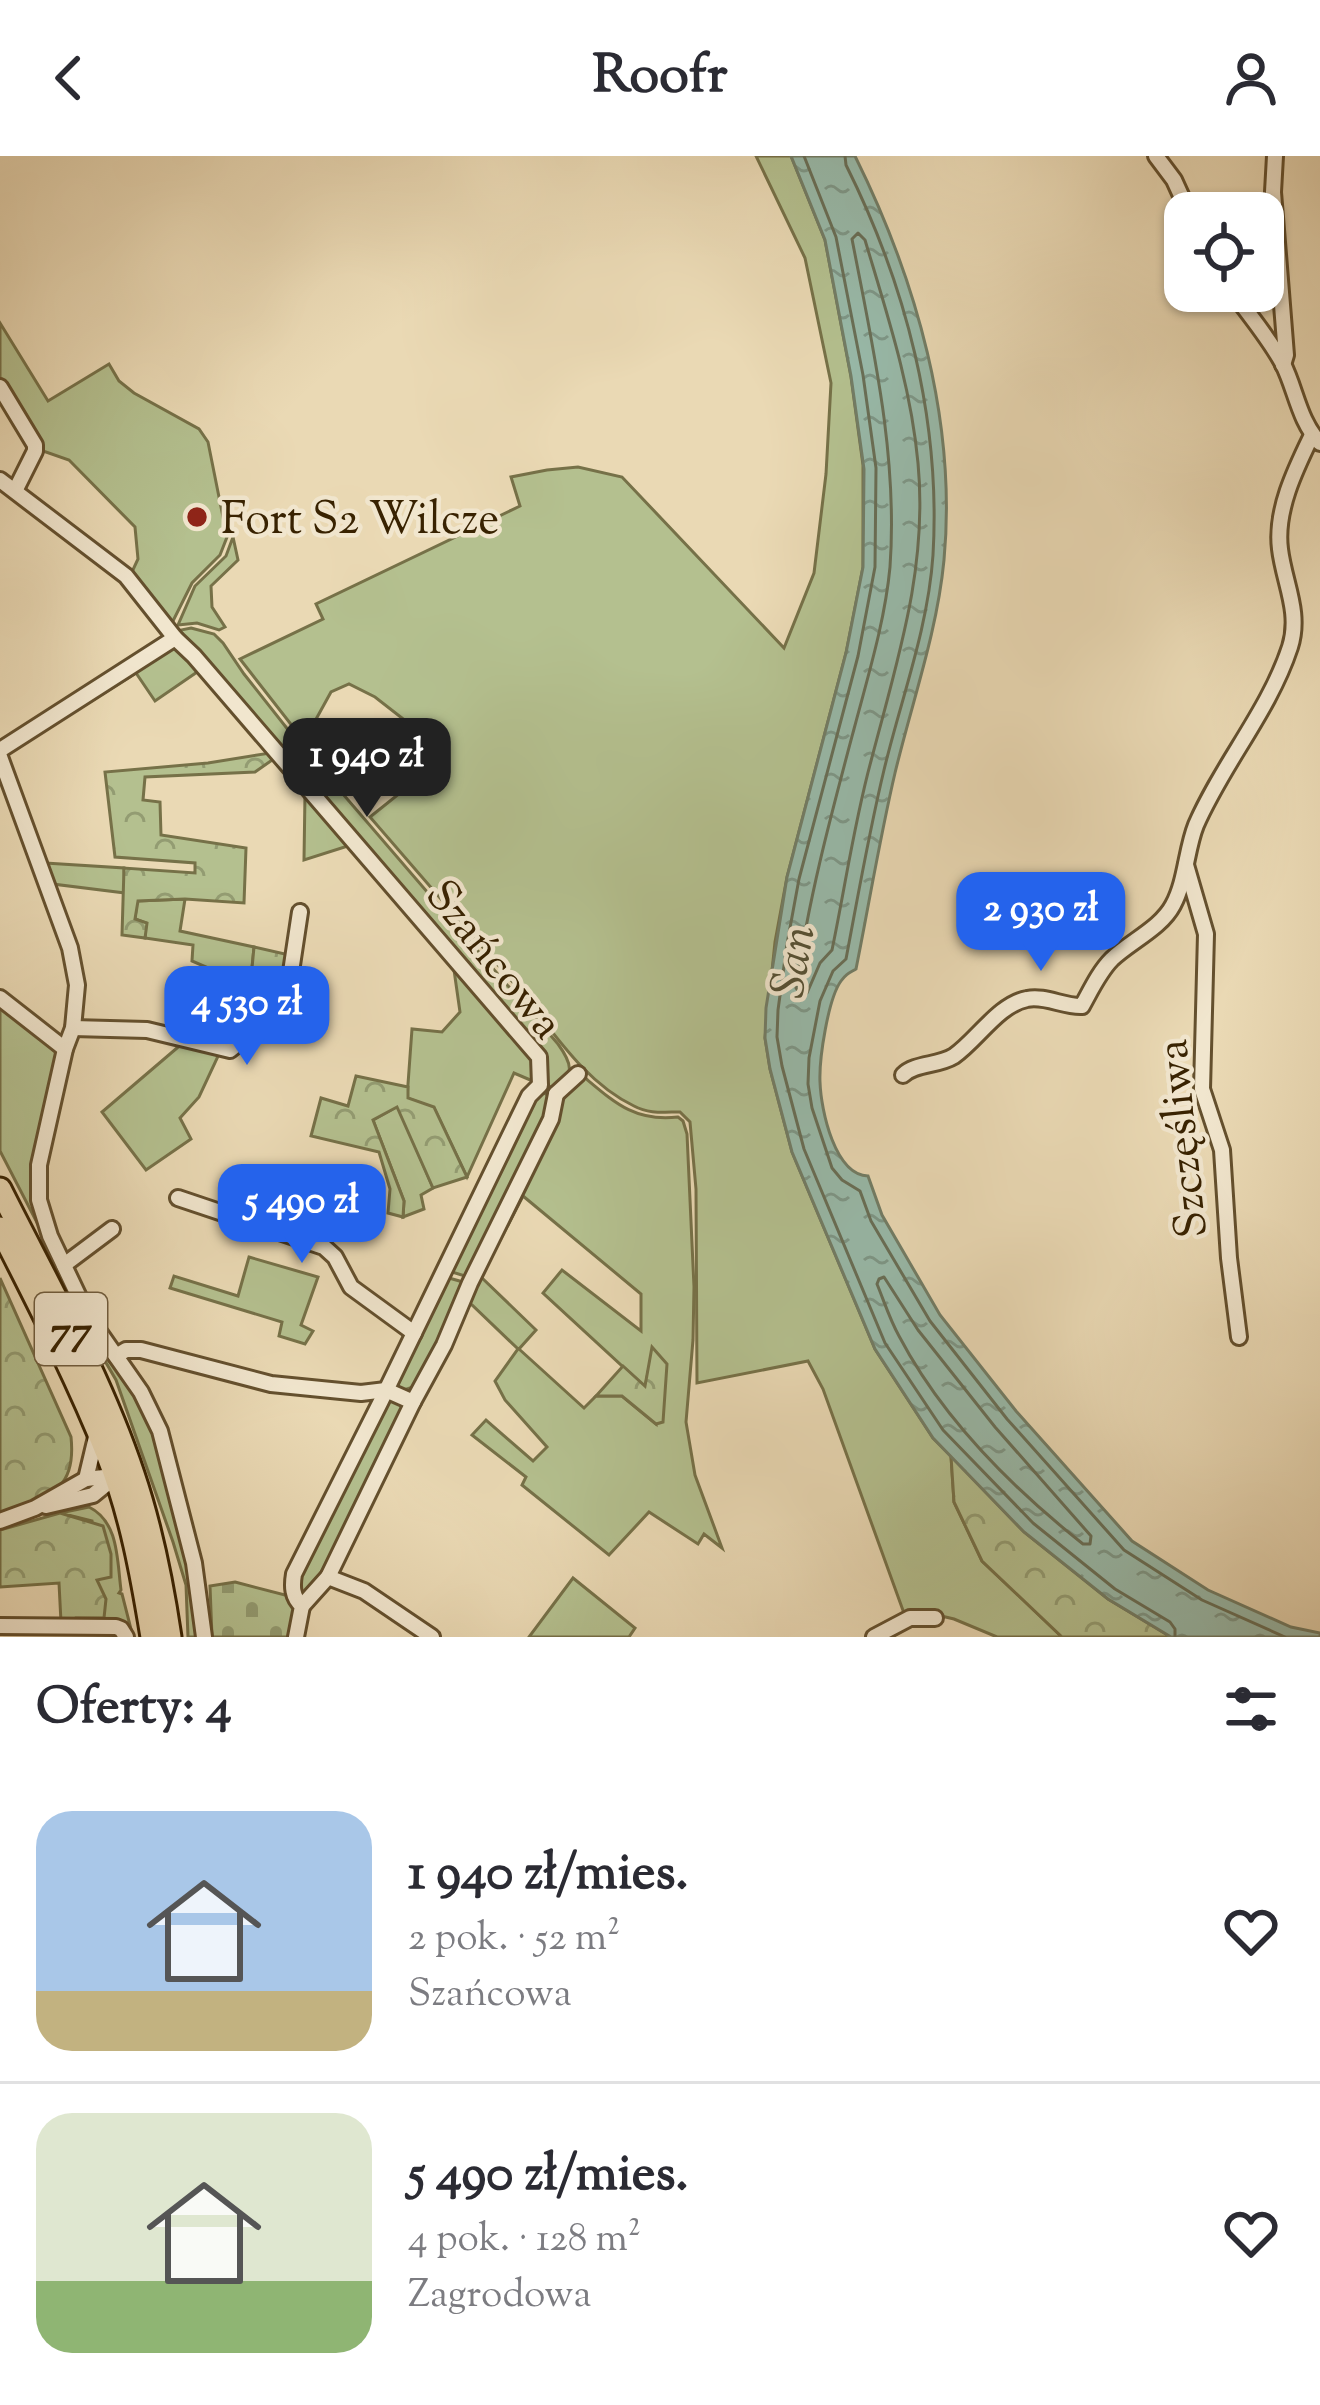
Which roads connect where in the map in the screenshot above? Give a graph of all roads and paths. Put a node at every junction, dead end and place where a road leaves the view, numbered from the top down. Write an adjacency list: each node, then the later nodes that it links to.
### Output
1 (1156, 156): 3 (street)
2 (1275, 156): 5 (street)
3 (1179, 192)
4 (1247, 312): 5 (street)
5 (1283, 364): 7 (street)
6 (0, 387): 9 (street)
7 (1316, 439): 12 (street)
8 (0, 480): 9 (street, Szańcowa)
9 (16, 489): 10 (street, Szańcowa)
10 (175, 638): 11 (street); 19 (street, Szańcowa)
11 (0, 753): 15 (street)
12 (1186, 865): 18 (street); 29 (street, Szczęśliwa)
13 (300, 912): 15 (street)
14 (0, 998): 16 (street)
15 (73, 1028): 16 (street)
16 (65, 1049): 25 (street)
17 (578, 1073): 20 (street)
18 (903, 1075)
19 (540, 1085): 20 (street); 26 (street, Szańcowa)
20 (556, 1094): 27 (street, Szańcowa)
21 (0, 1190): 34 (highway, 77)
22 (178, 1198): 28 (street)
23 (0, 1228): 33 (highway, 77)
24 (112, 1229): 25 (street)
25 (64, 1265): 30 (street)
26 (444, 1271): 27 (street); 28 (street, Szańcowa)
27 (470, 1283): 32 (street, Szańcowa)
28 (414, 1333): 31 (street, Szańcowa)
29 (1238, 1337)
30 (116, 1356): 31 (street); 47 (street)
31 (386, 1390): 32 (street); 41 (street, Szańcowa)
32 (413, 1402): 40 (street, Szańcowa)
33 (97, 1433): 34 (highway, 77); 35 (street)
34 (124, 1474): 35 (street); 36 (street); 38 (highway, 77); 46 (highway, 77)
35 (86, 1479): 37 (street)
36 (93, 1495): 37 (street); 38 (street)
37 (35, 1508): 39 (street)
38 (128, 1515): 45 (highway, 77)
39 (0, 1521)
40 (328, 1577): 41 (street, Szańcowa); 49 (street)
41 (302, 1606): 48 (street, Szańcowa)
42 (935, 1618): 50 (street)
43 (0, 1626): 44 (street)
44 (126, 1637)
45 (152, 1637)
46 (170, 1637)
47 (204, 1637)
48 (296, 1637)
49 (432, 1637)
50 (874, 1637)

